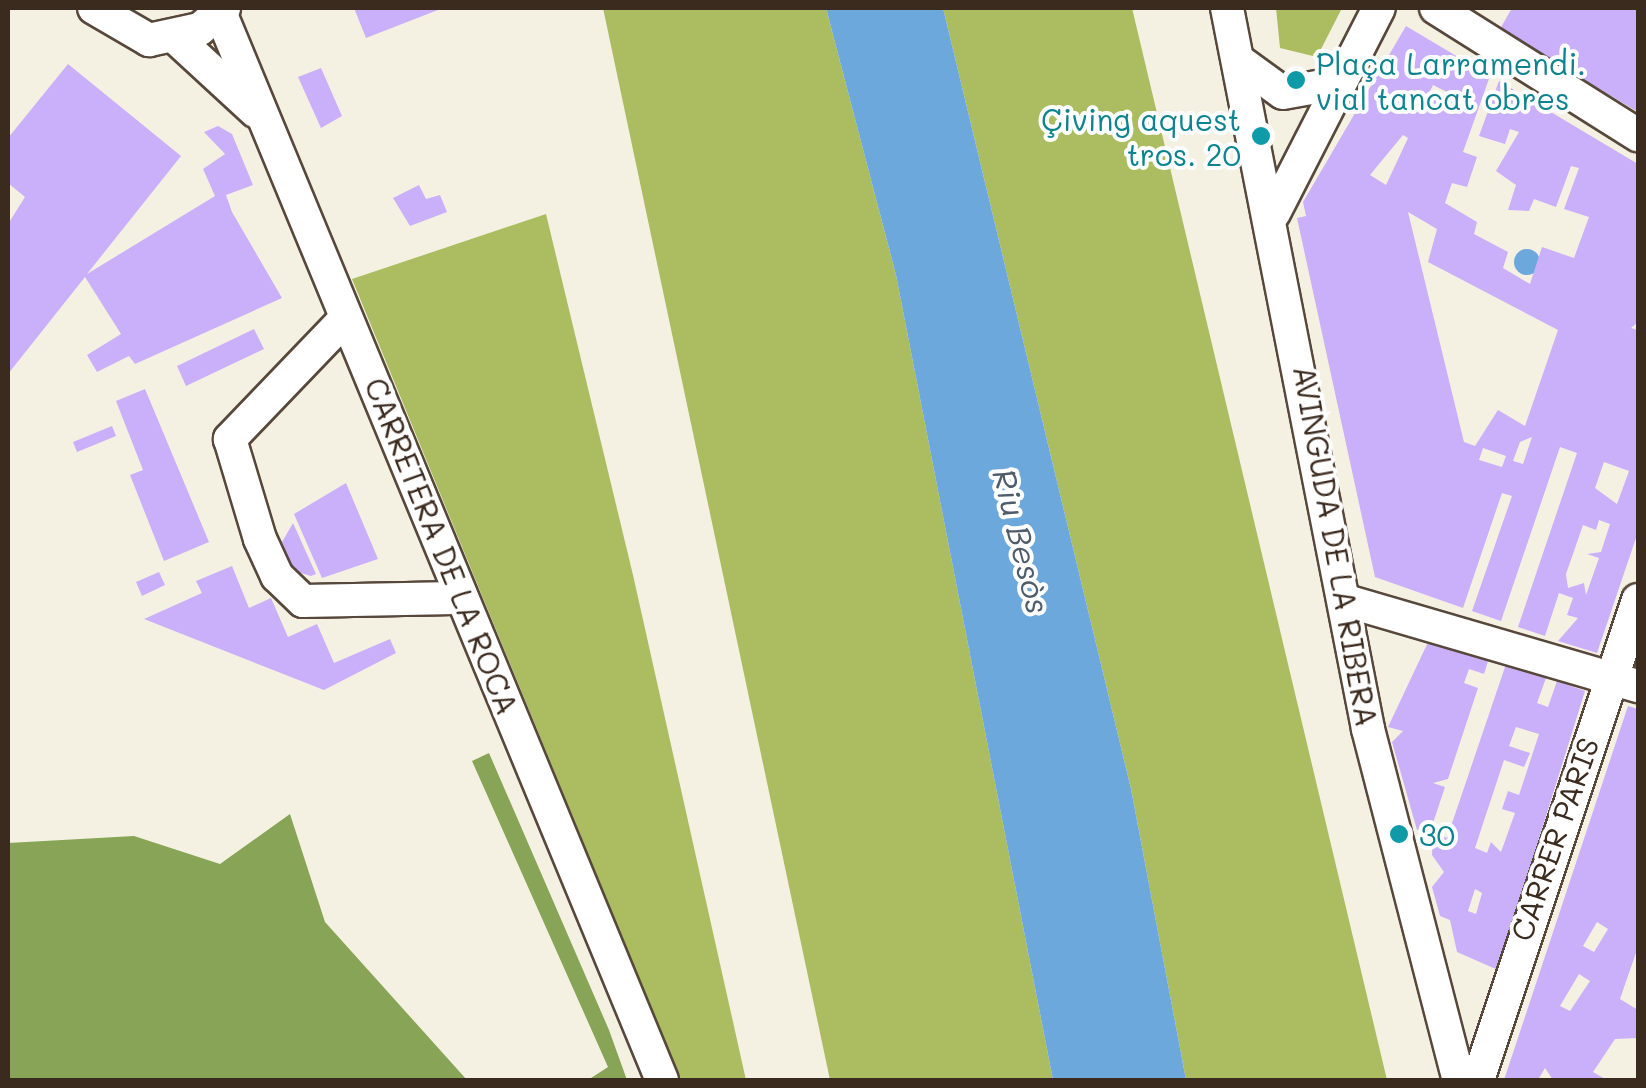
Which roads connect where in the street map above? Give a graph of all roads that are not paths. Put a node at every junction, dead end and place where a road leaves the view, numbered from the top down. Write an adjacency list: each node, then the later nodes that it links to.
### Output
1 (94, 8): 6 (street)
2 (1227, 8): 7 (street, AVINGUDA DE LA RIBERA)
3 (1378, 8): 8 (street)
4 (1436, 8): 10 (street)
5 (222, 10): 6 (street); 9 (street, CARRETERA DE LA ROCA)
6 (176, 38): 9 (street)
7 (1238, 61): 8 (street); 11 (street, AVINGUDA DE LA RIBERA)
8 (1338, 83): 11 (street)
9 (265, 121): 12 (street, CARRETERA DE LA ROCA)
10 (1638, 135)
11 (1274, 213): 15 (street, AVINGUDA DE LA RIBERA)
12 (346, 318): 13 (street, CARRETERA DE LA ROCA); 13 (street)
13 (462, 598): 17 (street, CARRETERA DE LA ROCA)
14 (1638, 600): 16 (street, CARRER PARIS)
15 (1350, 602): 16 (street); 18 (street, AVINGUDA DE LA RIBERA)
16 (1624, 681): 19 (street, CARRER PARIS)
17 (662, 1080)
18 (1459, 1080)
19 (1478, 1080)

